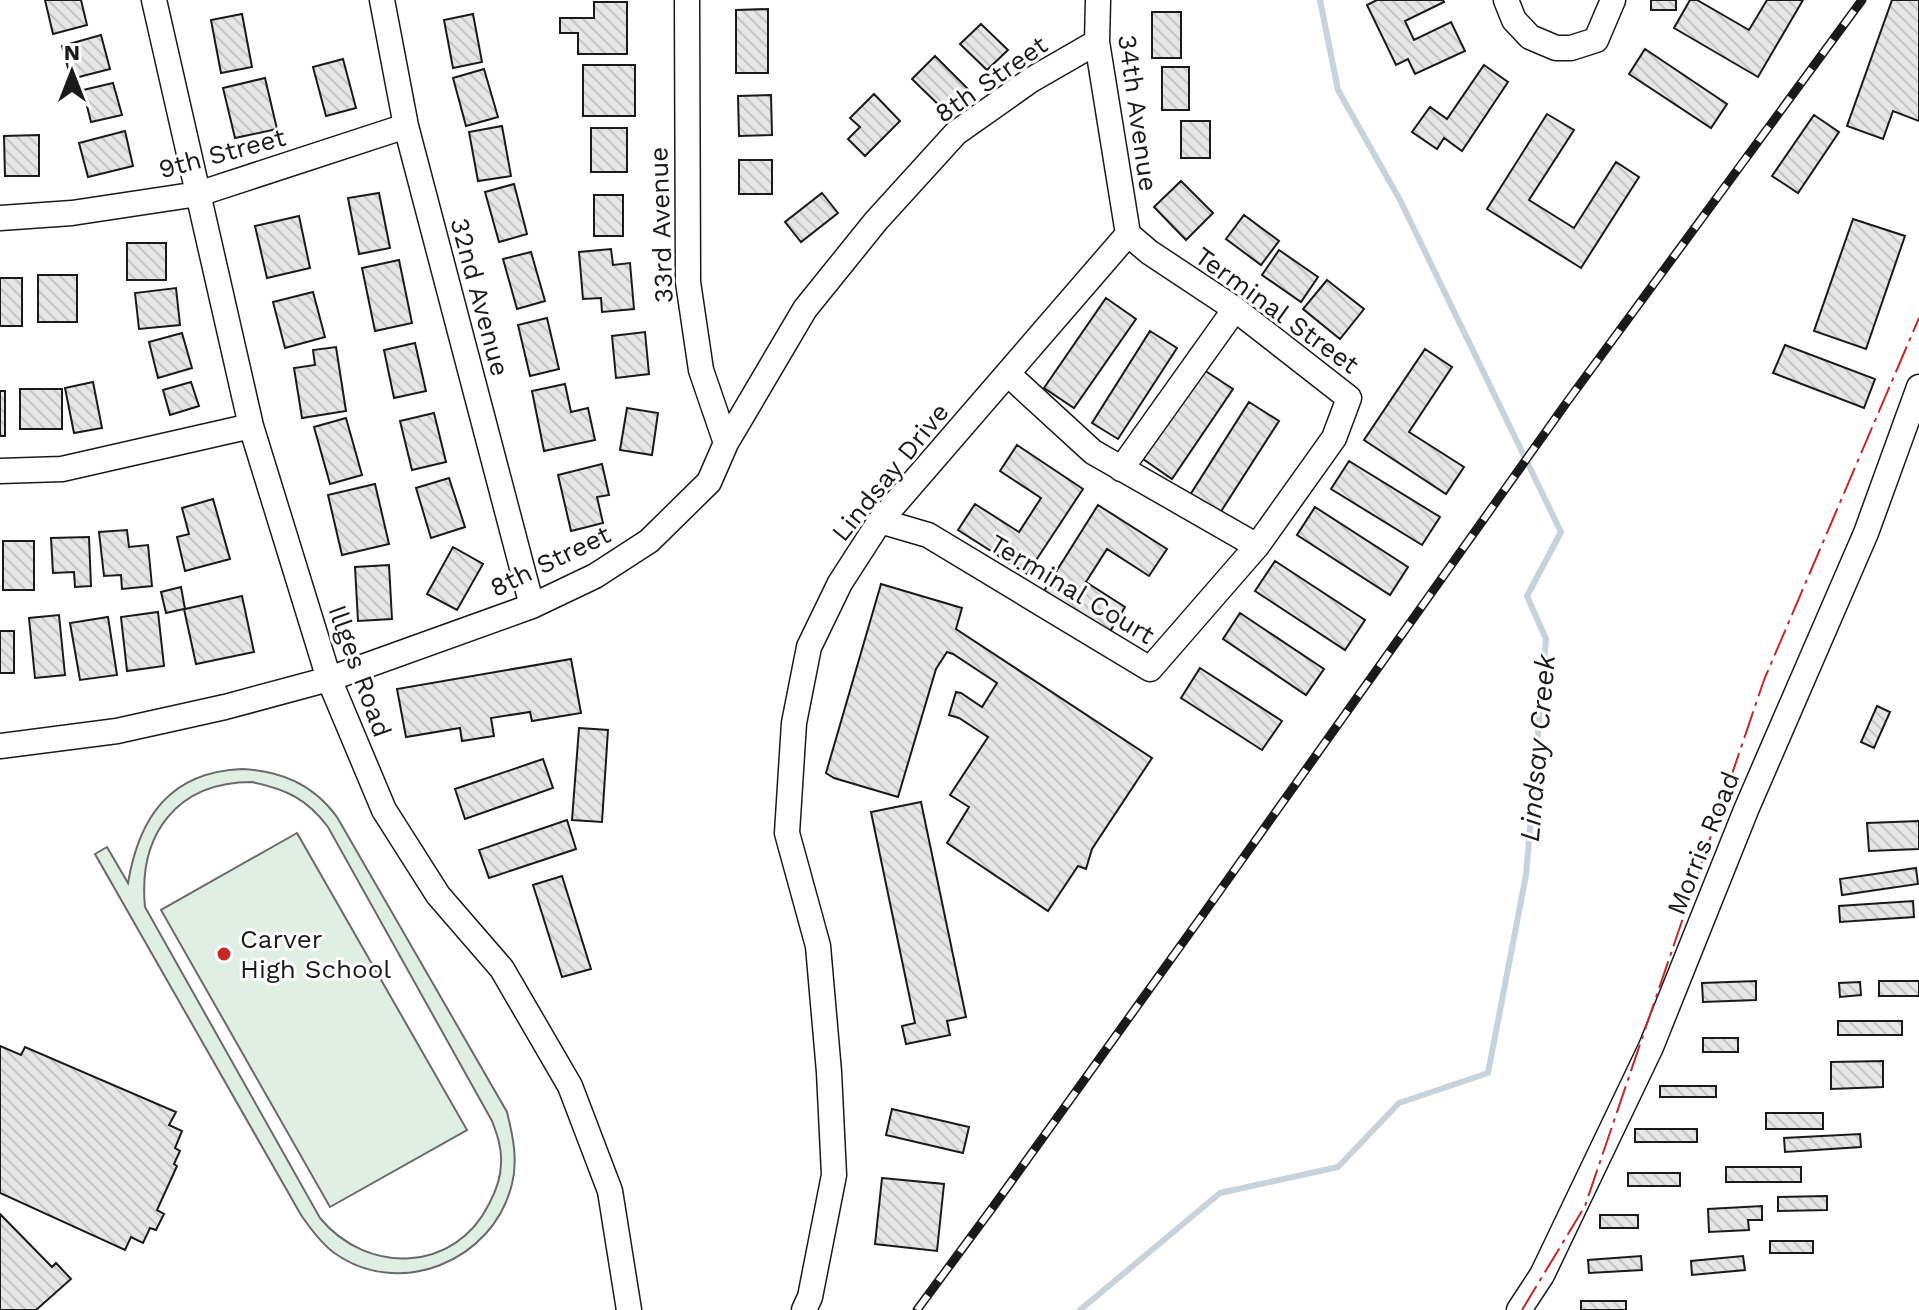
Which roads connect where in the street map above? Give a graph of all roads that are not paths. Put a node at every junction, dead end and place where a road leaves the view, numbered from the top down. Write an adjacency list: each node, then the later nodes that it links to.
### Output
1 (154, 0): 9 (street, Illges Road)
2 (382, 0): 8 (street, 32nd Avenue)
3 (687, 0): 16 (street, 33rd Avenue)
4 (1098, 0): 7 (street, 34th Avenue)
5 (1506, 0): 6 (street)
6 (1613, 0)
7 (1097, 42): 11 (street, 34th Avenue); 16 (street, 8th Street)
8 (406, 126): 9 (street, 9th Street); 22 (street, 32nd Avenue)
9 (198, 194): 10 (street, 9th Street); 15 (street, Illges Road)
10 (0, 218)
11 (1128, 234): 12 (street, Terminal Street); 13 (street, Lindsay Drive)
12 (1235, 309): 17 (street); 19 (street, Terminal Street)
13 (1008, 374): 17 (street); 20 (street, Lindsay Drive)
14 (1919, 387): 27 (street, Morris Road)
15 (251, 426): 18 (street); 23 (street, Illges Road)
16 (726, 443): 22 (street, 8th Street)
17 (1121, 469): 21 (street)
18 (0, 471)
19 (1300, 486): 21 (street, Terminal Court)
20 (880, 521): 21 (street, Terminal Court); 26 (street, Lindsay Drive)
21 (1257, 546)
22 (532, 606): 23 (street, 8th Street)
23 (329, 679): 24 (street, 8th Street); 25 (street, Illges Road)
24 (0, 746)
25 (629, 1310)
26 (804, 1310)
27 (1519, 1310)

